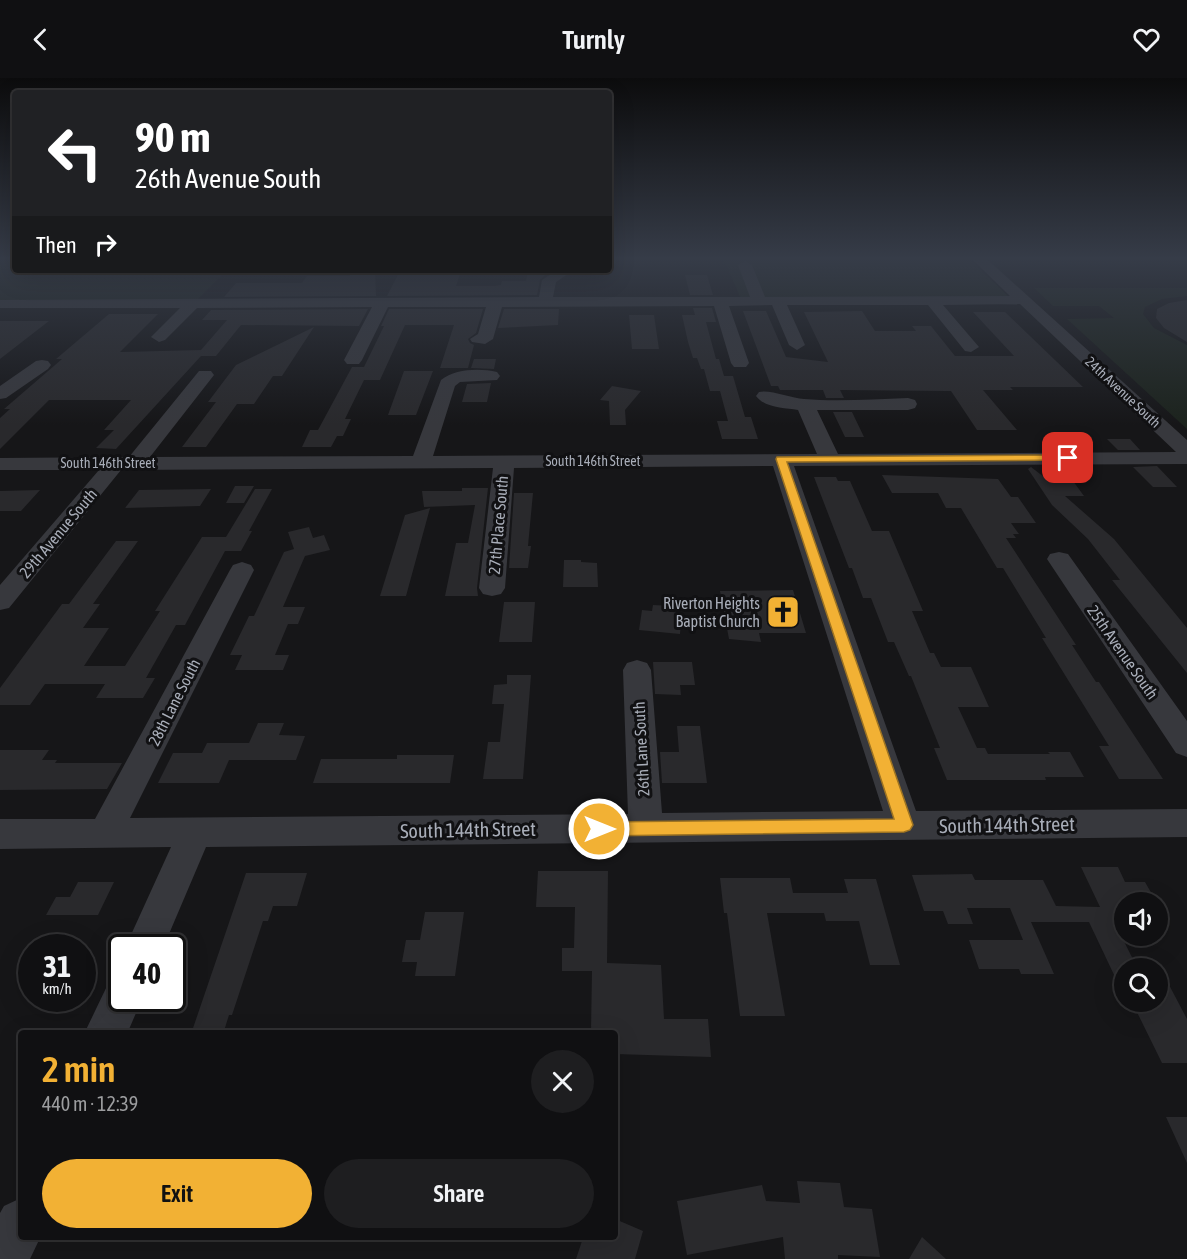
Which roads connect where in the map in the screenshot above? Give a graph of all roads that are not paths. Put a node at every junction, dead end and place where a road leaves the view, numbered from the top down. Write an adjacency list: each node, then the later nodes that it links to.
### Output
1 (181, 315): 8 (street)
2 (376, 315): 12 (street)
3 (492, 315): 9 (street)
4 (724, 315): 13 (street)
5 (784, 315): 10 (street)
6 (944, 315): 11 (street)
7 (1039, 315): 21 (street, 24th Avenue South)
8 (159, 337)
9 (478, 339)
10 (797, 345)
11 (971, 347)
12 (353, 360)
13 (740, 363)
14 (42, 365): 17 (street)
15 (205, 375): 28 (street, 29th Avenue South)
16 (491, 376): 26 (street)
17 (0, 394)
18 (765, 396): 20 (street)
19 (908, 404): 20 (street)
20 (805, 405): 24 (street)
21 (1187, 451)
22 (1187, 458): 24 (street, South 146th Street)
23 (781, 459): 24 (street, South 146th Street); 25 (street, South 146th Street); 36 (street)
24 (830, 459)
25 (504, 461): 26 (street, South 146th Street); 31 (street, 27th Place South)
26 (421, 462): 28 (street, South 146th Street)
27 (0, 464): 28 (street, South 146th Street)
28 (124, 464): 32 (street, 29th Avenue South)
29 (1059, 559): 34 (street, 25th Avenue South)
30 (242, 570): 39 (street, 28th Lane South)
31 (492, 588)
32 (0, 602)
33 (637, 670): 37 (street, 26th Lane South)
34 (1187, 745)
35 (1187, 823): 36 (street, South 144th Street)
36 (904, 825): 37 (street, South 144th Street)
37 (646, 828): 38 (street, South 144th Street)
38 (195, 832): 39 (street, South 144th Street); 41 (street)
39 (105, 833): 40 (street, South 144th Street)
40 (0, 834)
41 (150, 934)
42 (115, 1012): 43 (street)
43 (107, 1030)
44 (18, 1230): 45 (street)
45 (5, 1259)

